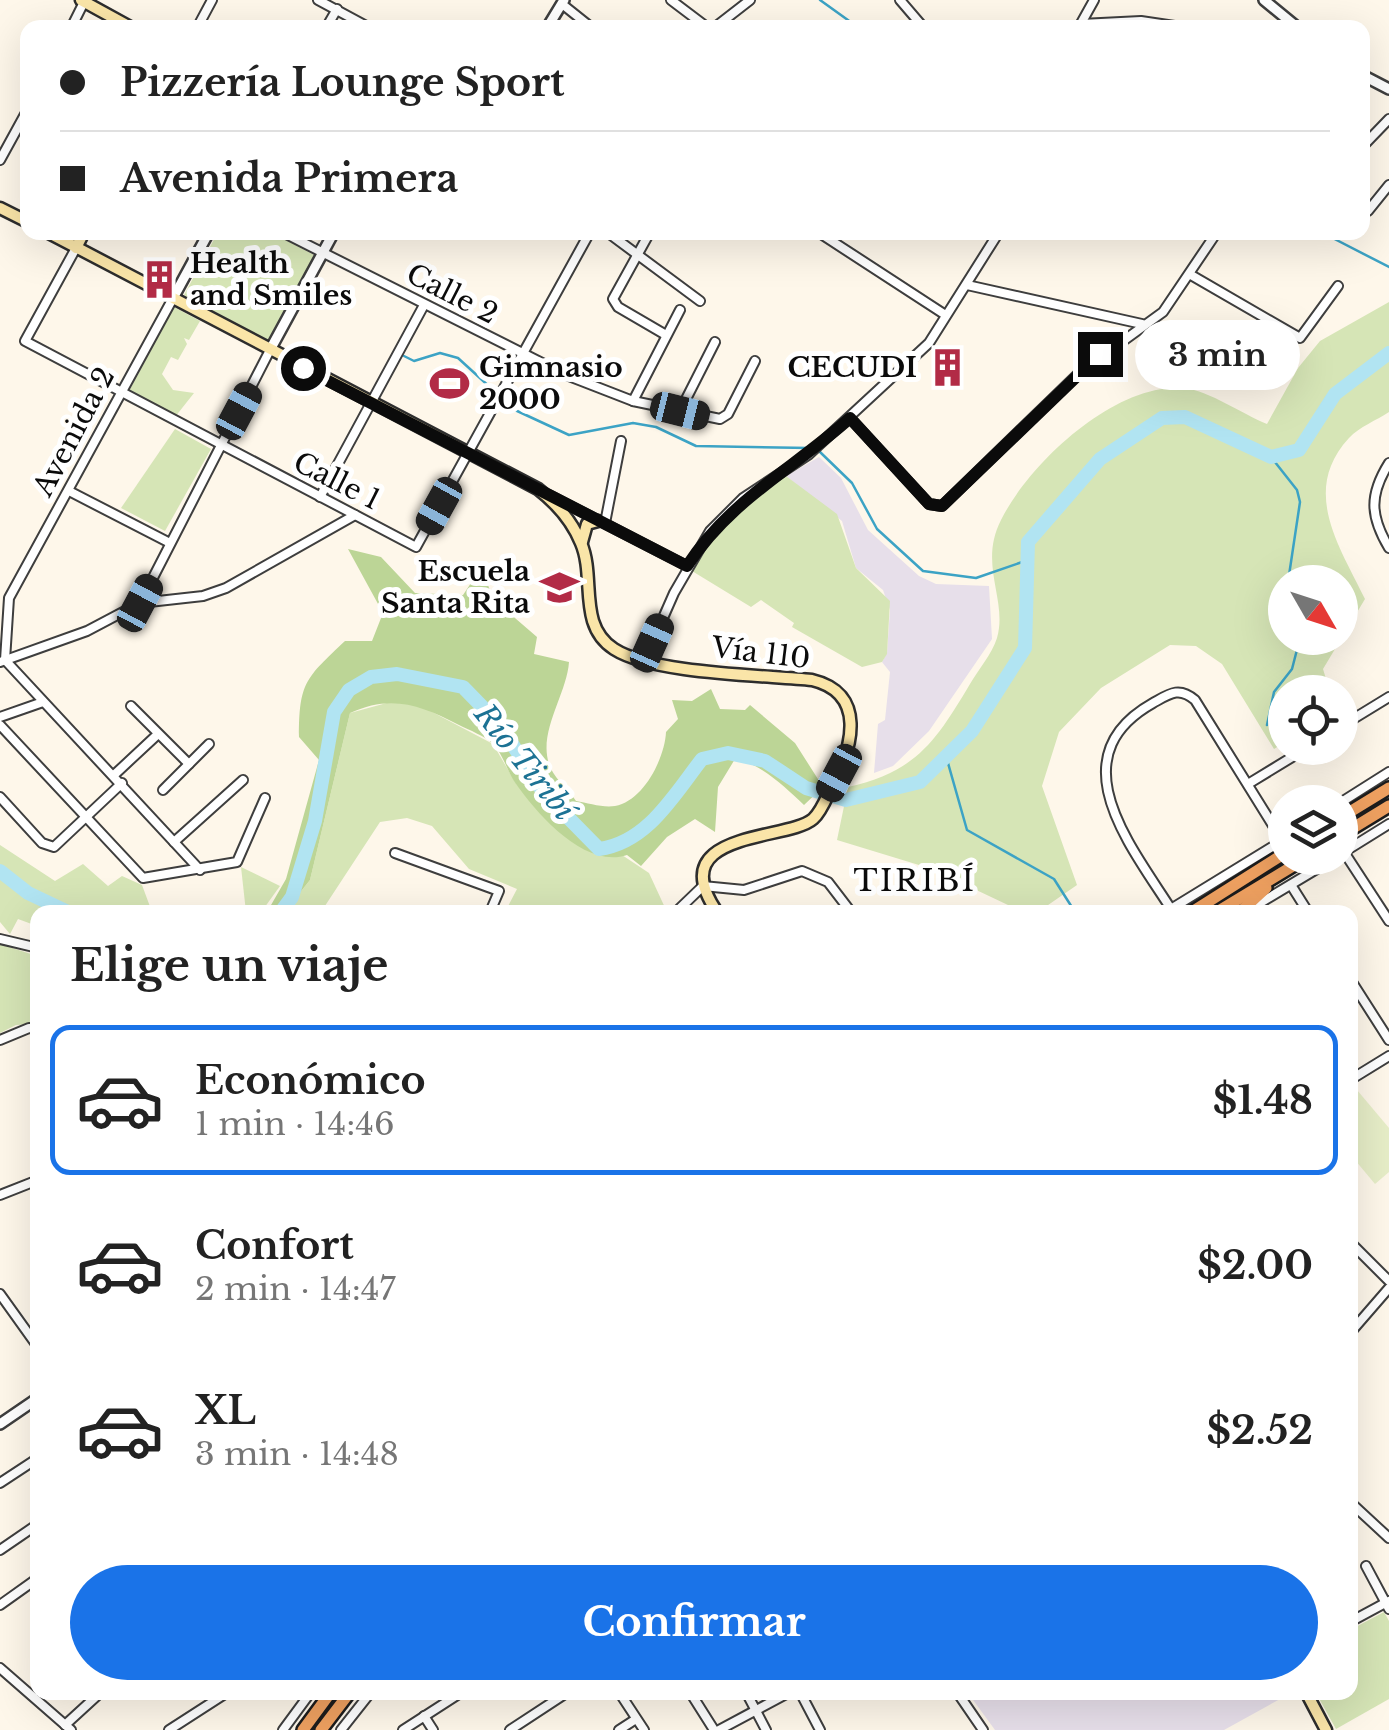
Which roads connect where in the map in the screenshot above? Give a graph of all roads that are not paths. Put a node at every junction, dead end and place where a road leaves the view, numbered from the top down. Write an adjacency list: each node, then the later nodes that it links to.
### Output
1 (318, 0): 8 (street)
2 (671, 0): 13 (street)
3 (750, 0): 14 (street)
4 (900, 0): 15 (street)
5 (1264, 0): 16 (street)
6 (82, 1): 9 (main road)
7 (563, 2): 12 (street)
8 (337, 9): 10 (street); 11 (street)
9 (117, 20)
10 (331, 20)
11 (356, 20)
12 (583, 20)
13 (700, 20)
14 (722, 20)
15 (917, 20)
16 (1288, 20)
17 (1389, 119): 19 (street)
18 (20, 124): 20 (street)
19 (1370, 139)
20 (0, 160)
21 (1389, 185): 22 (street)
22 (1370, 209)
23 (62, 240): 34 (main road)
24 (80, 240): 34 (main road)
25 (206, 240): 40 (street, Avenida 2)
26 (297, 240): 35 (street, Calle 2)
27 (330, 240): 35 (street)
28 (586, 240): 49 (street)
29 (618, 240): 36 (street)
30 (645, 240): 36 (street)
31 (830, 240): 44 (street)
32 (994, 240): 38 (street)
33 (1211, 240): 37 (street)
34 (76, 248): 40 (main road); 51 (street, Calle 1)
35 (322, 254): 42 (street, Calle 2); 48 (street)
36 (636, 254): 41 (street); 46 (street)
37 (1191, 275): 39 (street); 45 (street)
38 (967, 284): 44 (street); 45 (street)
39 (1338, 286)
40 (172, 300): 48 (main road); 51 (street, Avenida 2)
41 (700, 301)
42 (424, 305): 49 (street, Calle 2); 53 (street)
43 (680, 310): 46 (street)
44 (944, 314): 55 (street)
45 (1142, 324): 55 (street)
46 (666, 335): 52 (street)
47 (715, 342): 54 (street)
48 (270, 350): 53 (main road); 57 (street)
49 (521, 355): 52 (street, Calle 2); 58 (street)
50 (755, 361): 54 (street, Calle 2)
51 (120, 392): 57 (street, Calle 1); 61 (street, Avenida 2)
52 (633, 401): 54 (street, Calle 2)
53 (370, 403): 58 (main road); 62 (street)
54 (680, 411)
55 (850, 418): 68 (street)
56 (621, 441): 64 (street)
57 (220, 446): 62 (street, Calle 1); 65 (street)
58 (466, 454): 60 (main road); 63 (street, Calle 1)
59 (1389, 463): 67 (street)
60 (538, 489): 64 (street); 66 (main road, Vía 110)
61 (69, 491): 65 (street); 70 (street, Avenida 2)
62 (320, 497): 63 (street, Calle 1)
63 (355, 516): 69 (street)
64 (602, 522): 66 (main road); 68 (street)
65 (170, 543): 69 (street)
66 (582, 543): 71 (main road, Vía 110)
67 (1389, 548)
68 (687, 566): 71 (street)
69 (140, 603): 70 (street)
70 (3, 661): 73 (street)
71 (650, 663): 109 (main road, Vía 110)
72 (1389, 697): 75 (street)
73 (43, 702): 76 (street); 83 (street)
74 (131, 706): 78 (street)
75 (1358, 716)
76 (0, 717)
77 (0, 725): 95 (street)
78 (158, 734): 80 (street); 83 (street)
79 (209, 744): 80 (street)
80 (189, 764): 88 (street)
81 (1279, 765): 86 (street)
82 (1389, 772): 89 (street)
83 (114, 775): 85 (street)
84 (243, 780): 98 (street)
85 (122, 783): 95 (street); 98 (street)
86 (1248, 784): 94 (street); 114 (street)
87 (1389, 788): 93 (highway)
88 (162, 790)
89 (1358, 792)
90 (0, 796): 95 (street)
91 (265, 798): 103 (street)
92 (1389, 806): 97 (highway)
93 (1358, 807)
94 (1268, 817)
95 (86, 818): 103 (street)
96 (1389, 824): 99 (street)
97 (1358, 825)
98 (174, 842): 103 (street)
99 (1358, 844)
100 (395, 852): 110 (street)
101 (1268, 852): 115 (street)
102 (1268, 855): 116 (highway)
103 (200, 870)
104 (1278, 875): 117 (highway)
105 (1281, 875): 118 (highway)
106 (1307, 875): 108 (street)
107 (1355, 875): 121 (street)
108 (1291, 885): 119 (street); 120 (street)
109 (703, 886): 111 (street); 112 (main road); 113 (street)
110 (493, 905)
111 (683, 905)
112 (713, 905)
113 (847, 905)
114 (1165, 905)
115 (1178, 905)
116 (1201, 905)
117 (1228, 905)
118 (1249, 905)
119 (1255, 905)
120 (1304, 905)
121 (1388, 918)
122 (0, 940): 123 (street)
123 (30, 946)
124 (1358, 991): 127 (street)
125 (30, 1029): 126 (street)
126 (0, 1040)
127 (1389, 1040)
128 (1389, 1056): 129 (street)
129 (1358, 1075)
130 (30, 1183): 131 (street)
131 (0, 1194)
132 (1358, 1251): 133 (street)
133 (1389, 1285): 135 (street)
134 (0, 1294): 136 (street)
135 (1358, 1323)
136 (30, 1337)
137 (30, 1403): 138 (street)
138 (0, 1424)
139 (30, 1463): 140 (street)
140 (0, 1483)
141 (1358, 1509): 143 (street)
142 (30, 1529): 144 (street)
143 (1389, 1538)
144 (0, 1550)
145 (1366, 1566): 147 (street)
146 (30, 1584): 148 (street)
147 (1388, 1604): 149 (street)
148 (0, 1605)
149 (1358, 1618)
150 (0, 1668): 151 (street)
151 (30, 1694)
152 (37, 1700): 171 (street)
153 (93, 1700): 171 (street)
154 (216, 1700): 172 (street)
155 (305, 1700): 173 (street)
156 (326, 1700): 174 (highway)
157 (344, 1700): 175 (highway)
158 (365, 1700): 176 (street)
159 (449, 1700): 169 (street)
160 (556, 1700): 179 (street)
161 (624, 1700): 170 (street)
162 (695, 1700): 182 (street)
163 (750, 1700): 168 (street)
164 (774, 1700): 168 (street)
165 (804, 1700): 184 (street)
166 (963, 1700): 185 (street)
167 (1310, 1700): 186 (main road)
168 (755, 1709): 182 (street); 183 (street)
169 (424, 1716): 177 (street); 178 (street)
170 (636, 1719): 180 (street); 181 (street)
171 (68, 1727)
172 (169, 1730)
173 (282, 1730)
174 (302, 1730)
175 (321, 1730)
176 (341, 1730)
177 (403, 1730)
178 (433, 1730)
179 (510, 1730)
180 (619, 1730)
181 (644, 1730)
182 (716, 1730)
183 (766, 1730)
184 (820, 1730)
185 (983, 1730)
186 (1326, 1730)

